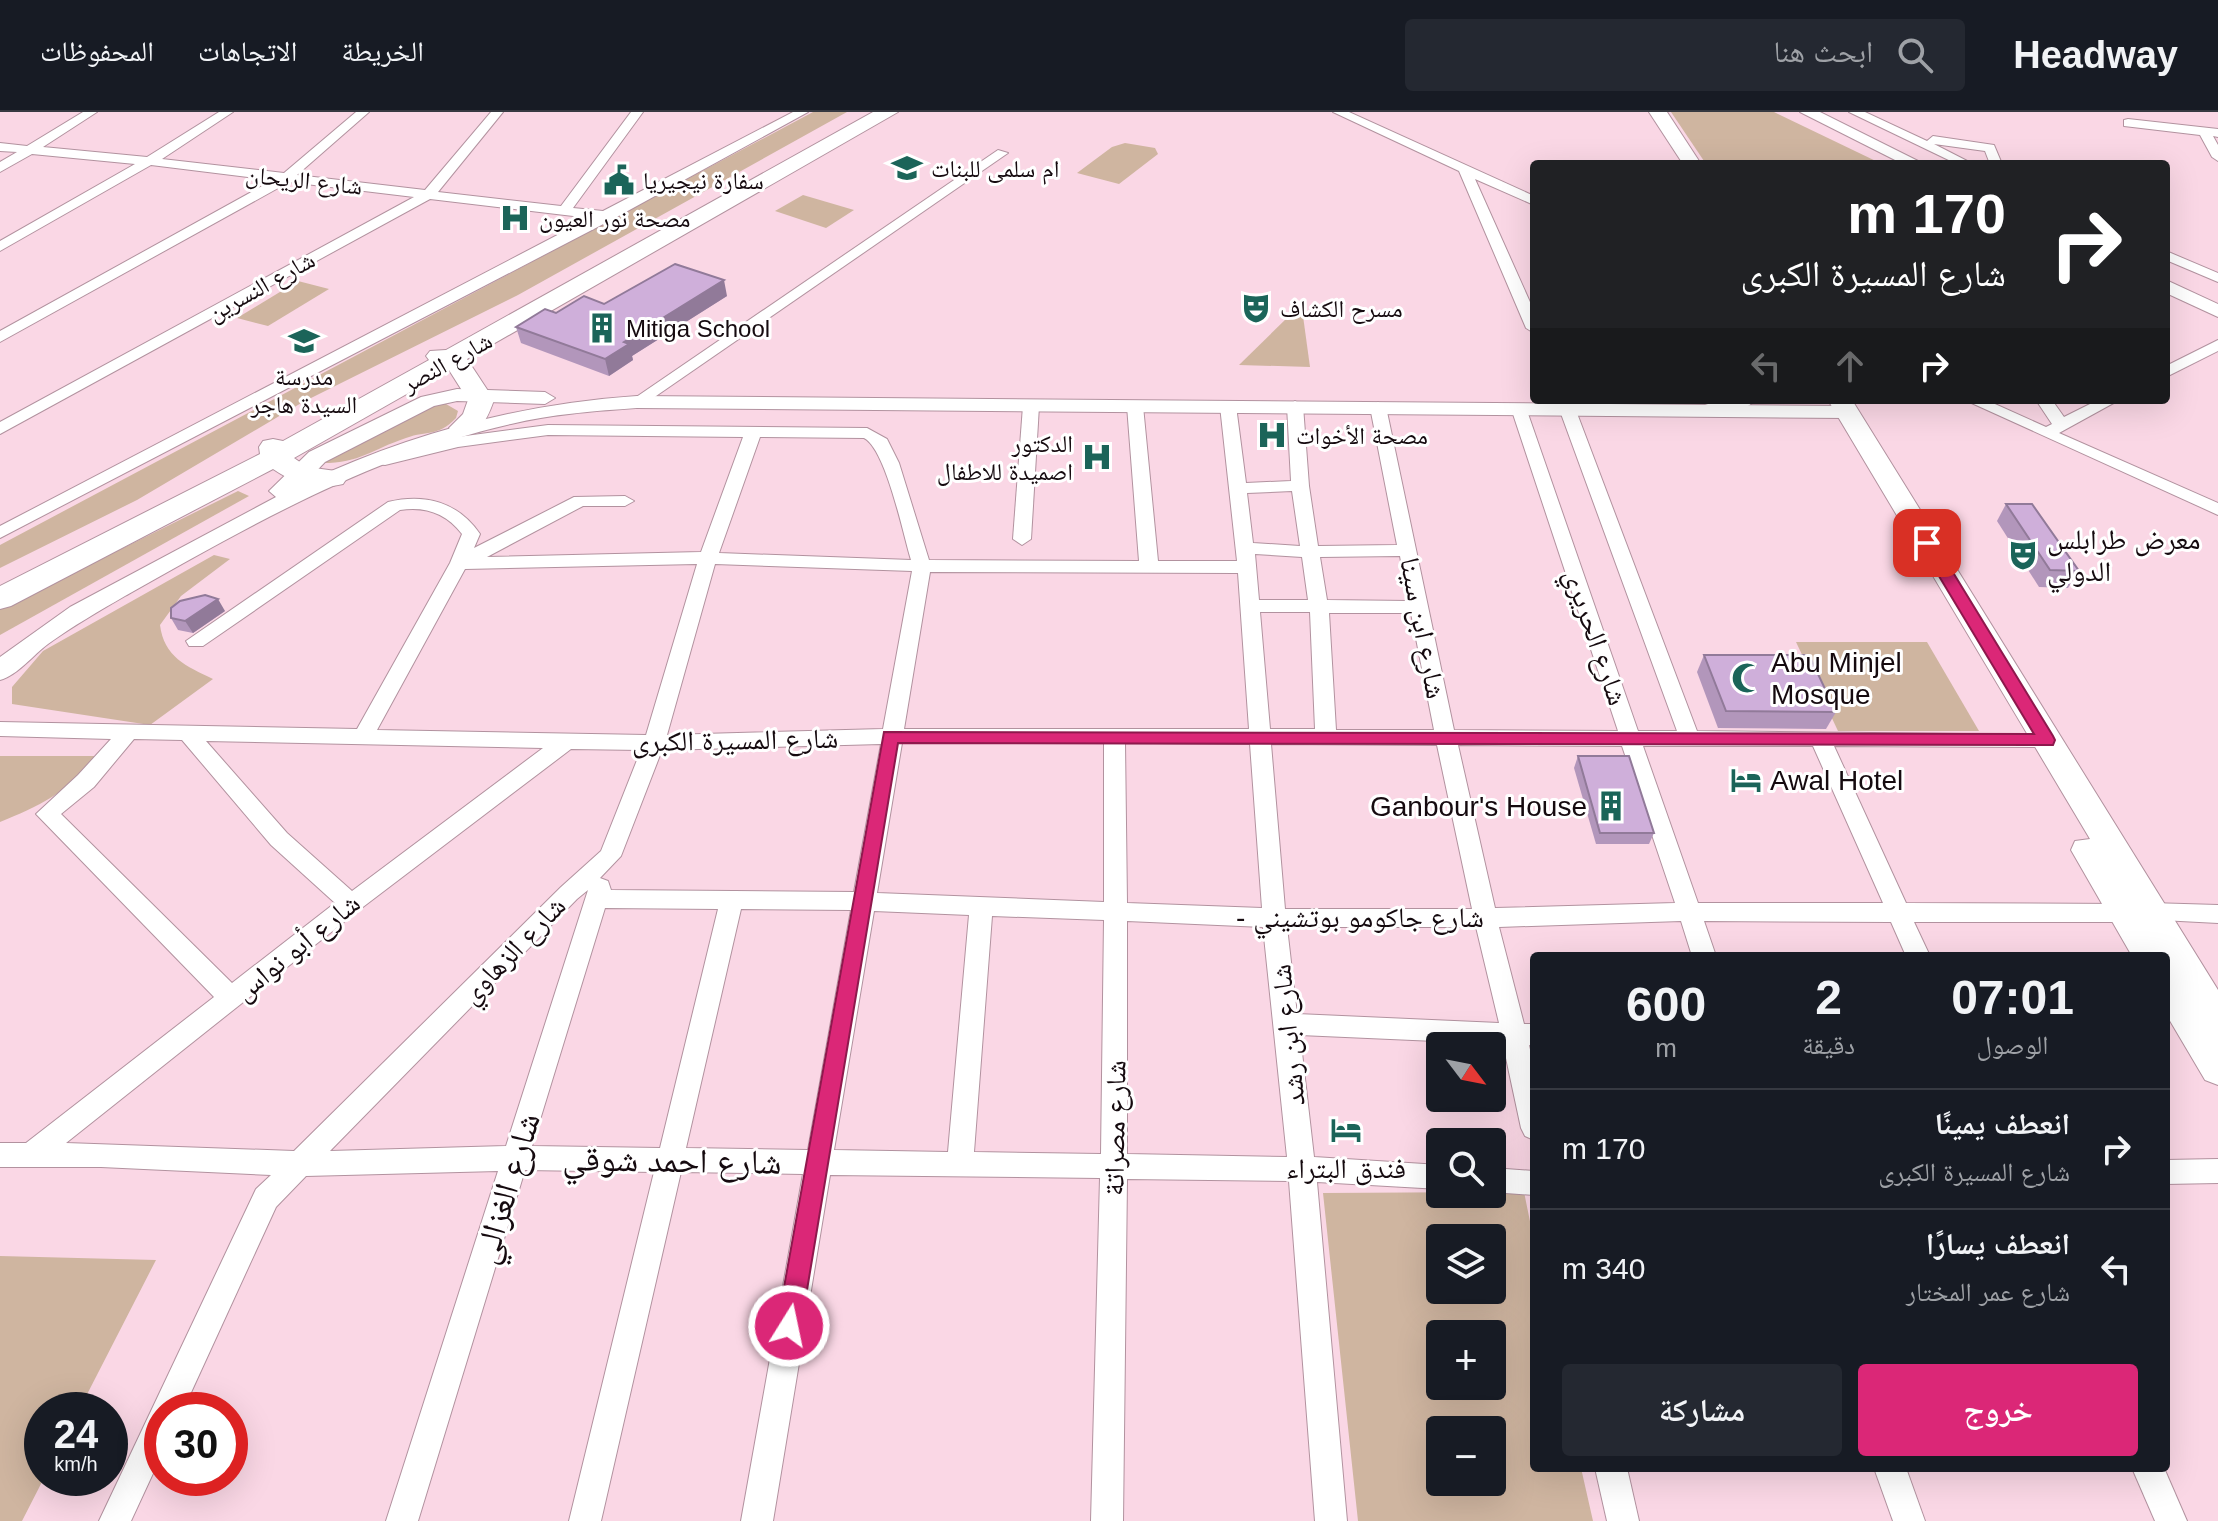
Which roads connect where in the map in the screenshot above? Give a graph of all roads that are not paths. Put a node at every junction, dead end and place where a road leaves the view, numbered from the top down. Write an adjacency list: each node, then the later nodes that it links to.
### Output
1 (91, 112): 21 (street)
2 (227, 112): 29 (street)
3 (363, 112): 32 (street)
4 (497, 112): 33 (street, شارع النسرين)
5 (637, 112): 35 (street)
6 (802, 112): 36 (street)
7 (871, 112): 46 (highway, شارع النصر)
8 (888, 112): 46 (highway, شارع النصر)
9 (1339, 112): 31 (street)
10 (1646, 112): 24 (main road)
11 (1658, 112): 25 (main road)
12 (1808, 112): 15 (street)
13 (1854, 112): 15 (street); 17 (street)
14 (1889, 112): 17 (street)
15 (1825, 120): 26 (street)
16 (2128, 123): 18 (street)
17 (1888, 127): 19 (street)
18 (2211, 132): 23 (street)
19 (1908, 137): 27 (street); 28 (street)
20 (0, 147): 21 (street, شارع الريحان)
21 (33, 150): 29 (street, شارع الريحان); 30 (street)
22 (1002, 153): 49 (street)
23 (2218, 157)
24 (1674, 160)
25 (1689, 160)
26 (1908, 160)
27 (1958, 160)
28 (1994, 160)
29 (149, 161): 32 (street, شارع الريحان); 37 (street)
30 (0, 168)
31 (1465, 171): 34 (street); 43 (street)
32 (286, 178): 33 (street, شارع الريحان); 44 (street)
33 (429, 194): 35 (street, شارع الريحان); 65 (street, شارع النسرين)
34 (1530, 199)
35 (565, 210): 36 (street, شارع الريحان)
36 (608, 216): 76 (street)
37 (0, 247)
38 (2172, 258): 39 (street); 40 (street)
39 (2218, 266)
40 (2218, 278)
41 (2170, 289): 42 (street)
42 (2218, 311)
43 (1530, 319)
44 (0, 337)
45 (2218, 345): 47 (street)
46 (446, 358): 48 (highway); 68 (highway, شارع النصر)
47 (2170, 370)
48 (479, 395): 50 (street); 64 (highway); 70 (street)
49 (637, 402): 50 (street); 56 (street)
50 (596, 403): 64 (street)
51 (1566, 404): 62 (street); 63 (street); 103 (street)
52 (1731, 404): 63 (main road)
53 (1984, 404): 66 (street)
54 (2045, 404): 66 (street)
55 (2103, 404): 66 (street)
56 (1031, 406): 57 (street); 77 (street)
57 (1135, 406): 58 (street); 84 (street)
58 (1228, 406): 59 (street); 73 (street, شارع ابن رشد)
59 (1295, 406): 61 (street); 72 (street)
60 (1834, 406): 63 (street); 105 (main road)
61 (1378, 407): 62 (street); 78 (street, شارع ابن سينا)
62 (1519, 408): 102 (street, شارع الحريري)
63 (1713, 410)
64 (463, 428): 69 (street)
65 (0, 429)
66 (2054, 429): 75 (street)
67 (754, 430): 69 (street); 80 (street, شارع الزهاوي); 83 (street)
68 (274, 452): 70 (highway); 85 (highway, شارع النصر); 86 (highway, شارع النصر)
69 (364, 465): 71 (street)
70 (300, 475): 71 (highway); 91 (street)
71 (333, 478): 92 (street)
72 (1300, 486): 73 (street); 79 (street)
73 (1238, 488): 81 (street, شارع ابن رشد)
74 (625, 501): 82 (street)
75 (2218, 510)
76 (0, 533)
77 (1022, 539)
78 (1408, 550): 79 (street); 88 (street, شارع ابن سينا)
79 (1312, 552): 81 (street); 89 (street)
80 (708, 558): 82 (street); 83 (street); 107 (street, شارع الزهاوي)
81 (1246, 558): 84 (street); 87 (street, شارع ابن رشد)
82 (459, 563): 90 (street); 99 (street)
83 (922, 566): 84 (street); 96 (street)
84 (1149, 568)
85 (0, 585)
86 (0, 599)
87 (1251, 606): 89 (street); 98 (street, شارع ابن رشد)
88 (1419, 607): 89 (street); 101 (street, شارع ابن سينا)
89 (1319, 608): 100 (street)
90 (196, 641)
91 (0, 649)
92 (0, 671)
93 (0, 729): 94 (street, شارع المسيرة الكبرى)
94 (128, 733): 95 (street, شارع المسيرة الكبرى); 127 (street)
95 (189, 735): 99 (street, شارع المسيرة الكبرى); 112 (street)
96 (890, 736): 97 (street, شارع المسيرة الكبرى); 107 (street, شارع المسيرة الكبرى); 111 (street)
97 (1114, 736): 98 (street, شارع المسيرة الكبرى); 114 (street, شارع مصراتة)
98 (1262, 736): 100 (street, شارع المسيرة الكبرى); 119 (street, شارع ابن رشد)
99 (363, 737): 106 (street, شارع المسيرة الكبرى)
100 (1326, 737): 101 (street, شارع المسيرة الكبرى)
101 (1445, 737): 102 (street, شارع المسيرة الكبرى); 120 (street, شارع ابن سينا)
102 (1630, 738): 103 (street, شارع المسيرة الكبرى); 115 (street, شارع الحريري)
103 (1690, 739): 104 (street, شارع المسيرة الكبرى)
104 (1821, 740): 105 (street, شارع المسيرة الكبرى); 117 (street)
105 (2034, 740): 116 (main road)
106 (564, 743): 107 (street, شارع المسيرة الكبرى); 112 (street, شارع أبو نواس)
107 (654, 743): 108 (street, شارع الزهاوي)
108 (610, 856): 110 (street, شارع الغزالي); 138 (street, شارع الزهاوي)
109 (732, 898): 110 (street, - شارع جاكومو بوتشيني); 111 (street, - شارع جاكومو بوتشيني); 136 (street)
110 (597, 899): 135 (street, شارع الغزالي)
111 (862, 901): 113 (street, - شارع جاكومو بوتشيني); 137 (street)
112 (351, 904): 127 (street, شارع أبو نواس)
113 (981, 908): 114 (street, - شارع جاكومو بوتشيني); 139 (street)
114 (1117, 912): 119 (street, - شارع جاكومو بوتشيني); 140 (street, شارع مصراتة)
115 (1689, 912): 117 (street, - شارع جاكومو بوتشيني); 120 (street, - شارع جاكومو بوتشيني); 121 (street, شارع الحريري)
116 (2137, 912): 117 (street, - شارع جاكومو بوتشيني); 118 (street, - شارع جاكومو بوتشيني); 123 (main road); 124 (main road)
117 (1898, 913): 122 (street)
118 (2218, 914)
119 (1274, 918): 120 (street, - شارع جاكومو بوتشيني); 129 (street, شارع ابن رشد)
120 (1484, 918): 130 (street, شارع ابن سينا)
121 (1703, 952)
122 (1916, 952)
123 (2149, 952)
124 (2167, 952)
125 (2170, 956): 128 (main road)
126 (2170, 989): 131 (main road)
127 (232, 999): 134 (street, شارع أبو نواس)
128 (2218, 1021)
129 (1287, 1024): 130 (street); 141 (street, شارع ابن رشد)
130 (1525, 1034): 132 (street, شارع ابن سينا)
131 (2218, 1069)
132 (1530, 1086)
133 (0, 1155): 134 (street, شارع احمد شوقي)
134 (31, 1155): 138 (street, شارع احمد شوقي)
135 (516, 1158): 136 (street, شارع احمد شوقي); 138 (street, شارع احمد شوقي); 153 (street, شارع الغزالي)
136 (671, 1160): 137 (street, شارع احمد شوقي); 154 (street)
137 (817, 1163): 139 (street, شارع احمد شوقي); 155 (street)
138 (302, 1164): 147 (street, شارع الزهاوي)
139 (960, 1165): 140 (street, شارع احمد شوقي)
140 (1115, 1167): 141 (street, شارع احمد شوقي); 156 (street, شارع مصراتة)
141 (1302, 1169): 144 (street, شارع احمد شوقي); 157 (street, شارع ابن رشد)
142 (2218, 1171): 143 (street)
143 (2170, 1172)
144 (1426, 1176)
145 (1506, 1181): 146 (street)
146 (1530, 1183)
147 (175, 1392)
148 (144, 1459): 152 (street)
149 (1612, 1472): 158 (street)
150 (1891, 1472): 159 (street)
151 (2150, 1472): 160 (street)
152 (115, 1521)
153 (402, 1521)
154 (585, 1521)
155 (757, 1521)
156 (1107, 1521)
157 (1331, 1521)
158 (1623, 1521)
159 (1909, 1521)
160 (2171, 1521)

